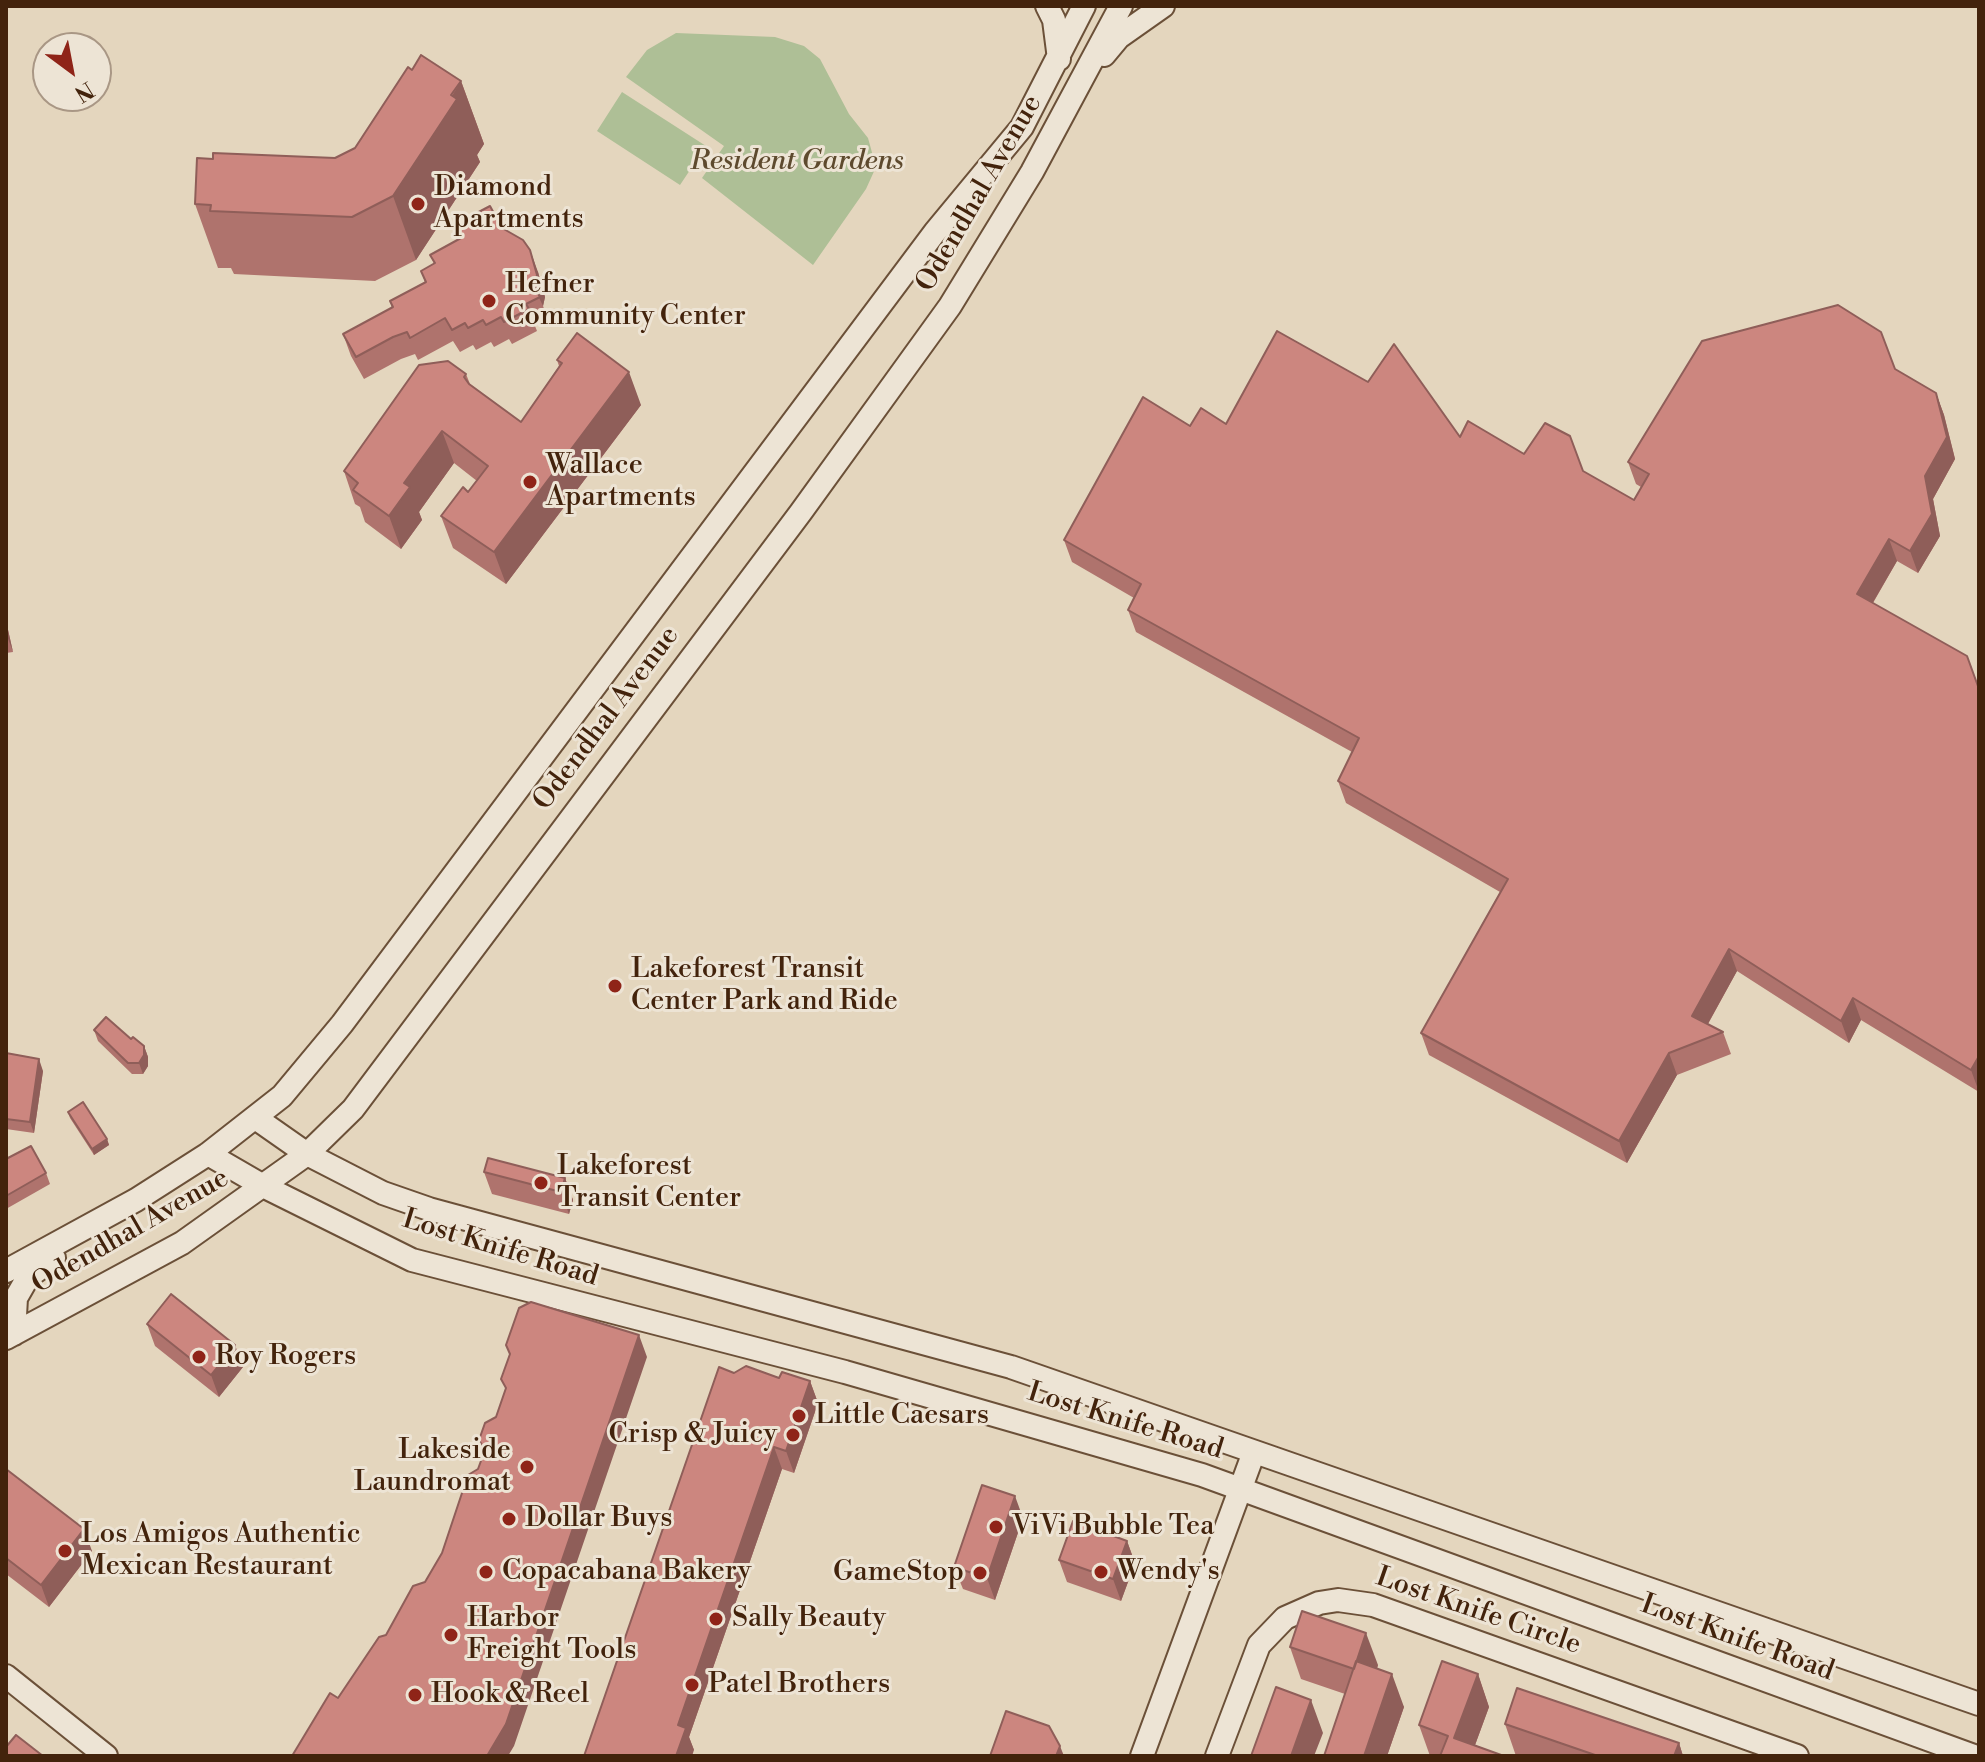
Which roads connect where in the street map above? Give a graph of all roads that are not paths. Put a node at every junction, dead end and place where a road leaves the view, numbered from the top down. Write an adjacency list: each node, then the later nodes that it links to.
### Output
1 (1047, 6): 5 (street)
2 (1084, 6): 5 (street, Odendhal Avenue)
3 (1121, 6): 6 (street, Odendhal Avenue)
4 (1163, 6): 6 (street)
5 (1059, 60): 7 (street, Odendhal Avenue)
6 (1077, 86): 9 (street, Odendhal Avenue)
7 (257, 1119): 8 (street, Odendhal Avenue); 9 (street, Lost Knife Road)
8 (208, 1154): 10 (street, Lost Knife Road); 11 (street, Odendhal Avenue)
9 (307, 1154): 10 (street, Odendhal Avenue); 14 (street, Lost Knife Road)
10 (265, 1187): 13 (street, Odendhal Avenue); 15 (street, Lost Knife Road)
11 (136, 1200): 12 (street, Odendhal Avenue); 13 (street)
12 (6, 1271)
13 (10, 1336)
14 (1254, 1452): 15 (street); 17 (street, Lost Knife Road)
15 (1240, 1488): 19 (street); 22 (street, Lost Knife Road)
16 (6, 1676): 18 (street)
17 (1979, 1704)
18 (106, 1756)
19 (1142, 1756)
20 (1217, 1756): 21 (street, Lost Knife Circle)
21 (1797, 1756)
22 (1974, 1756)

